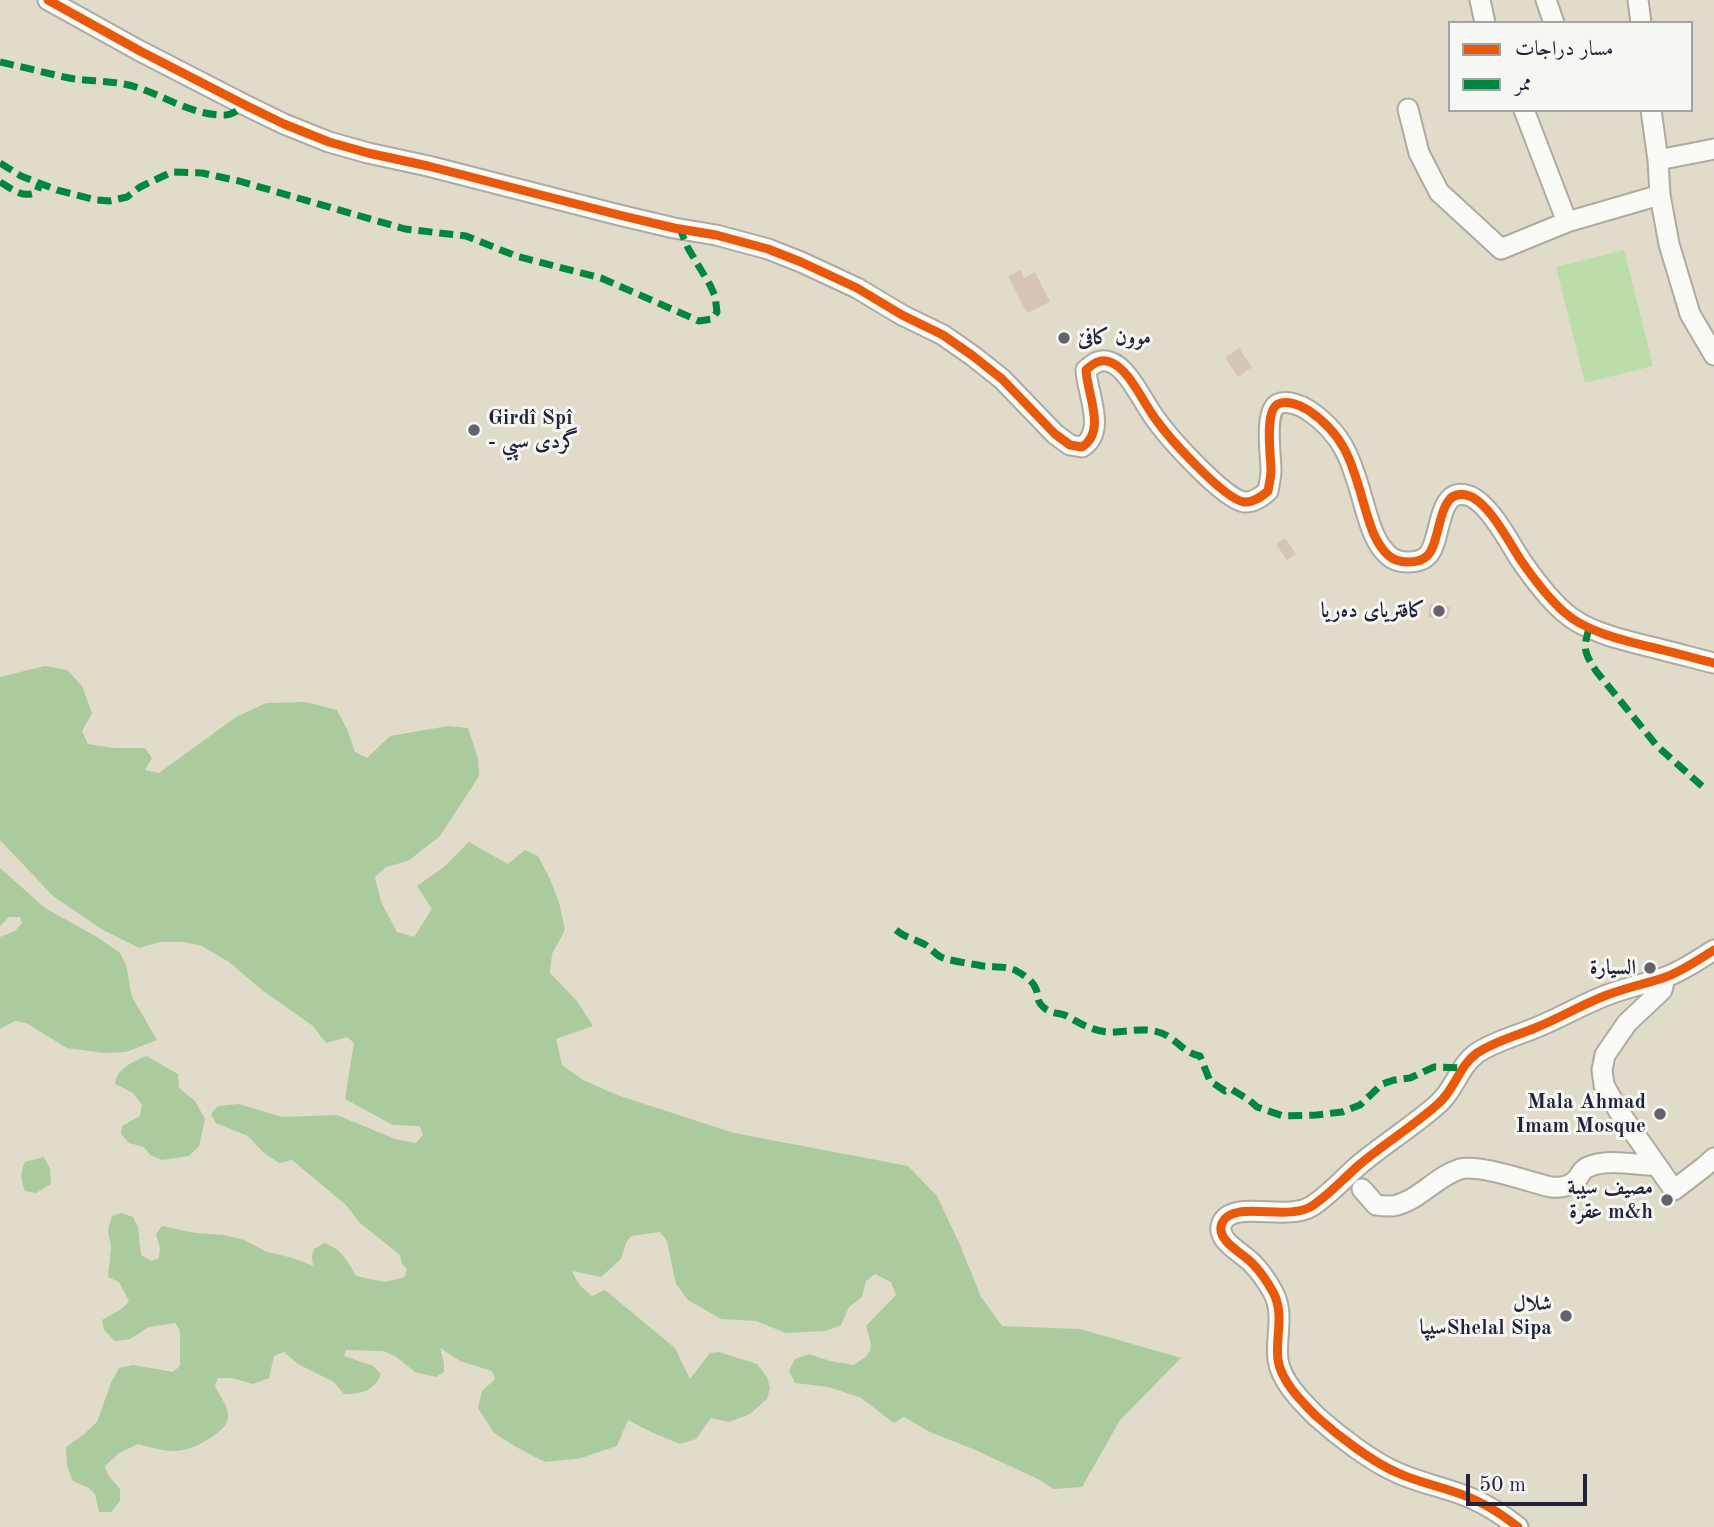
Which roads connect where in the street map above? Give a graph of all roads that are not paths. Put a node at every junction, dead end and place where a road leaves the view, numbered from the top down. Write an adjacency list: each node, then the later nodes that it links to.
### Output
1 (48, 0): 16 (street)
2 (1480, 0): 5 (street)
3 (1546, 0): 6 (street)
4 (1638, 0): 7 (street)
5 (1485, 21)
6 (1554, 21)
7 (1641, 21)
8 (1408, 109): 14 (street)
9 (1525, 112): 14 (street)
10 (1651, 112): 12 (street)
11 (1714, 149): 12 (street)
12 (1658, 160): 13 (street)
13 (1660, 195): 14 (street); 15 (street)
14 (1567, 222)
15 (1714, 355)
16 (1714, 663)
17 (1714, 950): 18 (street)
18 (1665, 977): 20 (street); 22 (street)
19 (1714, 1157): 20 (street)
20 (1656, 1166): 21 (street)
21 (1362, 1189)
22 (1518, 1527)

